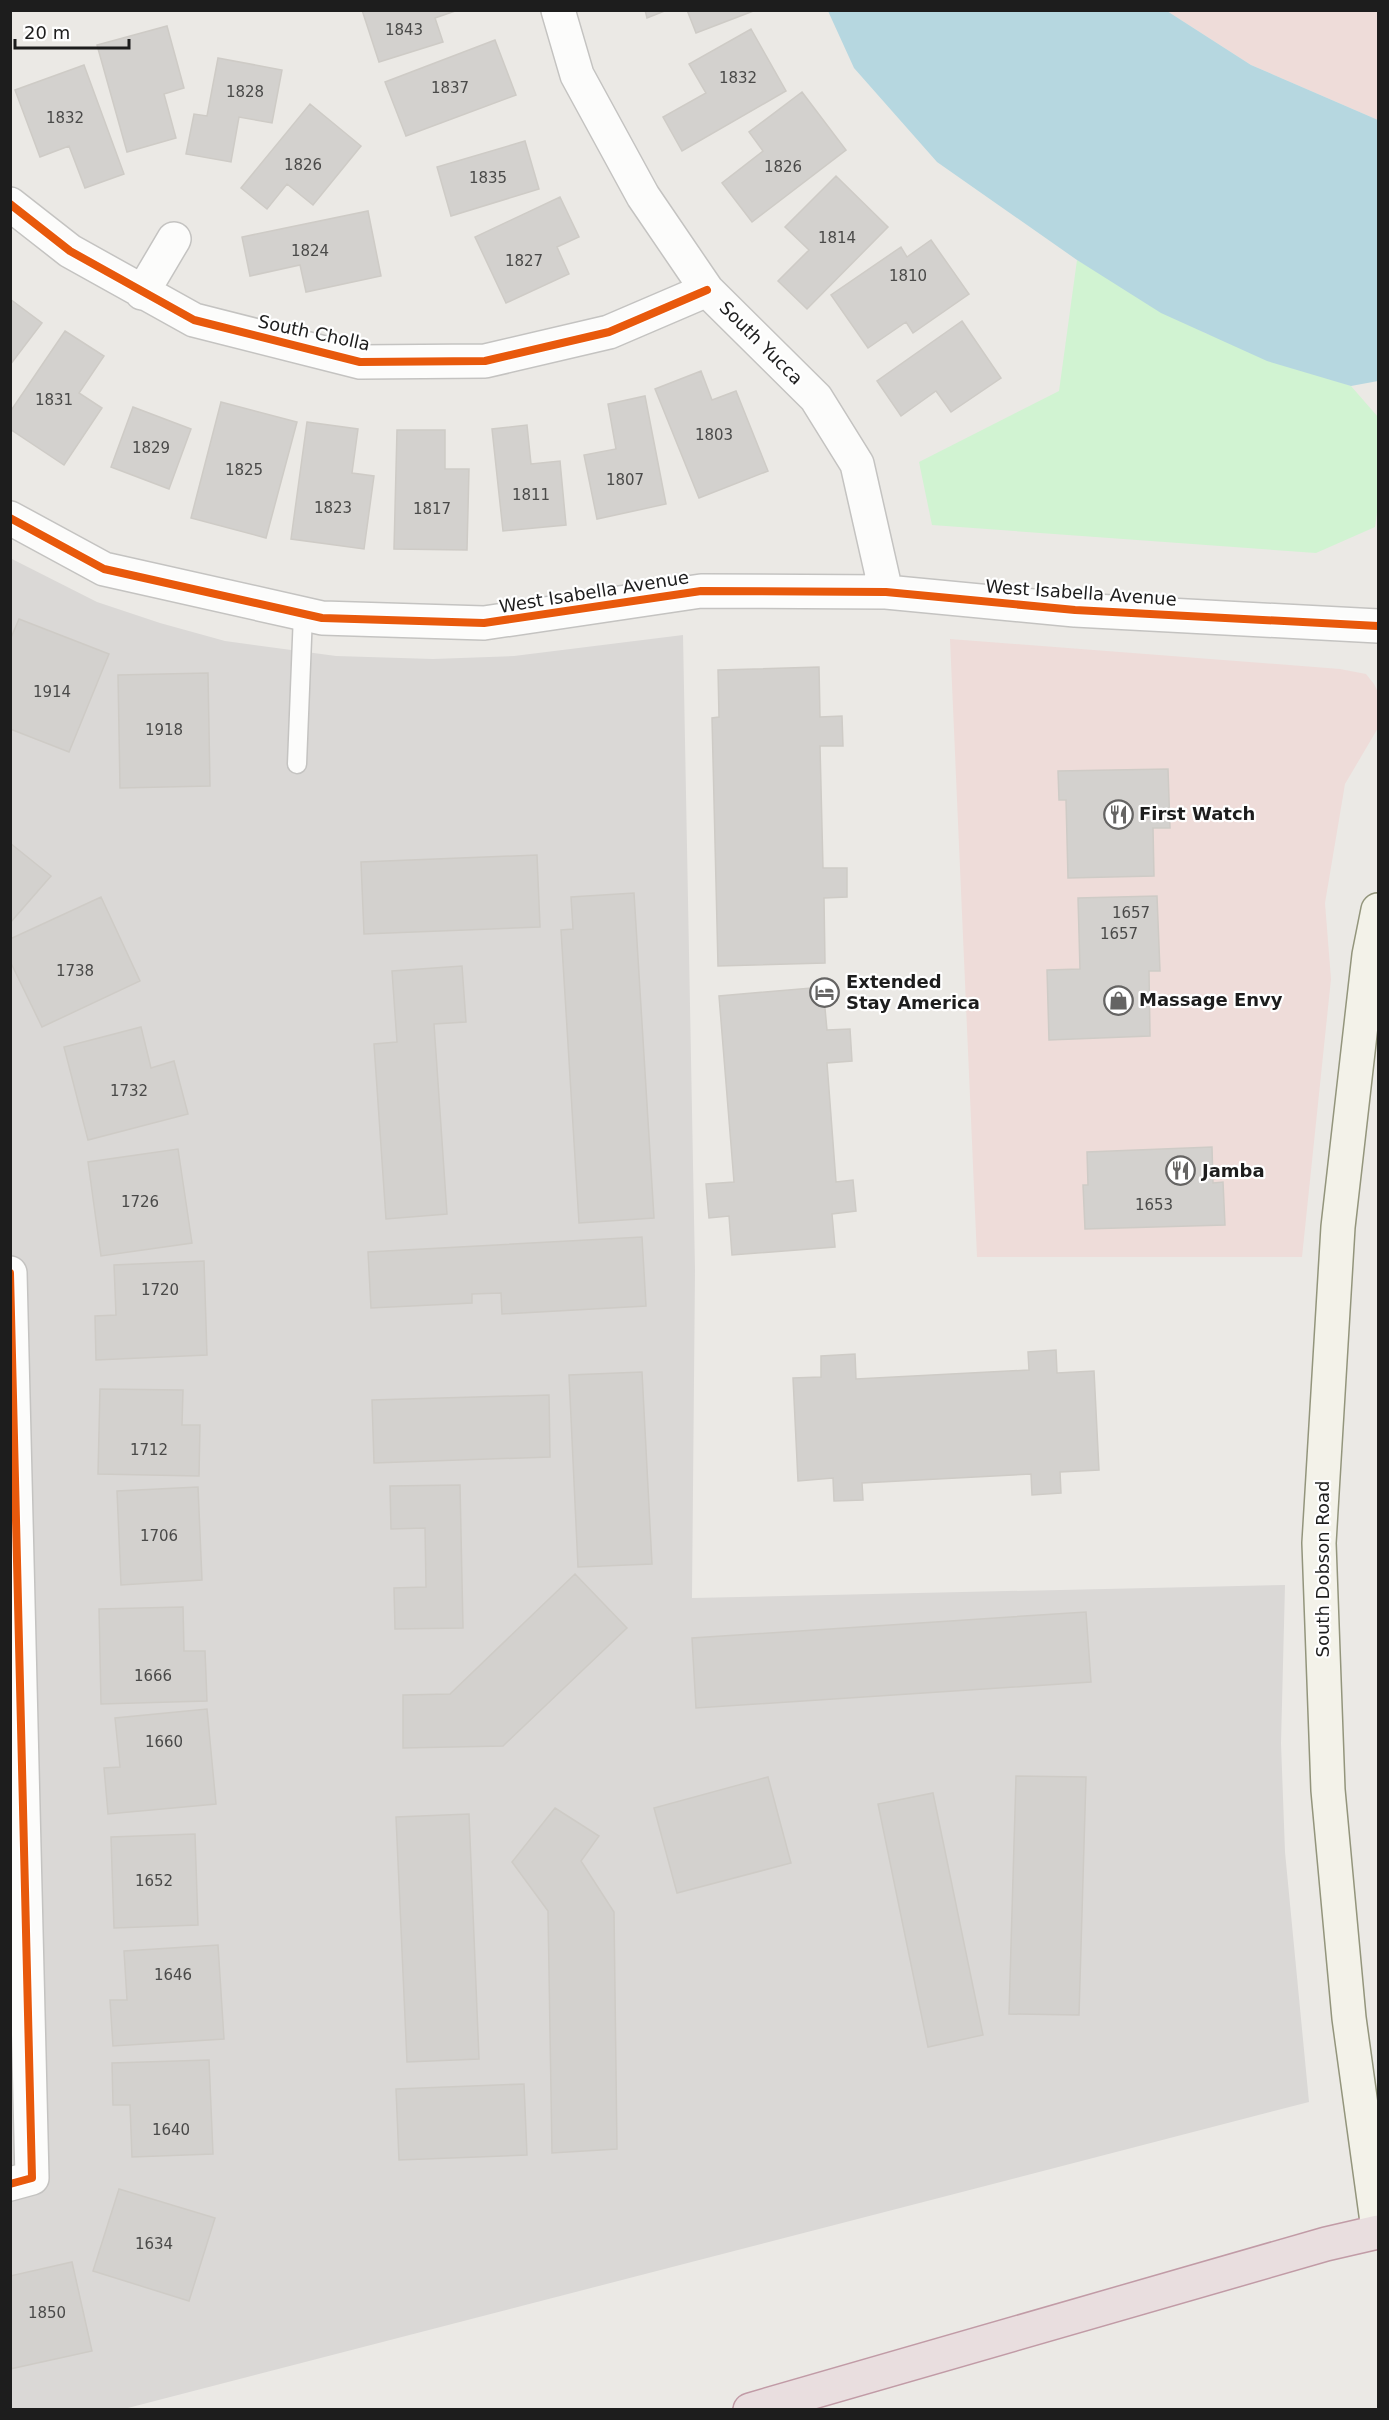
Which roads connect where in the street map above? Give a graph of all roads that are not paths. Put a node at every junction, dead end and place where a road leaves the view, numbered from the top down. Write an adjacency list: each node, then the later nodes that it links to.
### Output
1 (558, 10): 4 (street, South Yucca)
2 (10, 204): 5 (street, South Cholla)
3 (174, 238): 5 (street)
4 (707, 290): 5 (street, South Cholla); 7 (street, South Yucca)
5 (142, 293)
6 (10, 518): 8 (street, West Isabella Avenue)
7 (886, 592): 8 (street, West Isabella Avenue); 9 (street, West Isabella Avenue)
8 (303, 614): 10 (lane)
9 (1378, 626)
10 (297, 764)
11 (1378, 910): 15 (main road, South Dobson Road)
12 (10, 1273): 13 (street)
13 (15, 1693): 14 (street)
14 (21, 2181)
15 (1378, 2230): 16 (highway)
16 (750, 2409)

